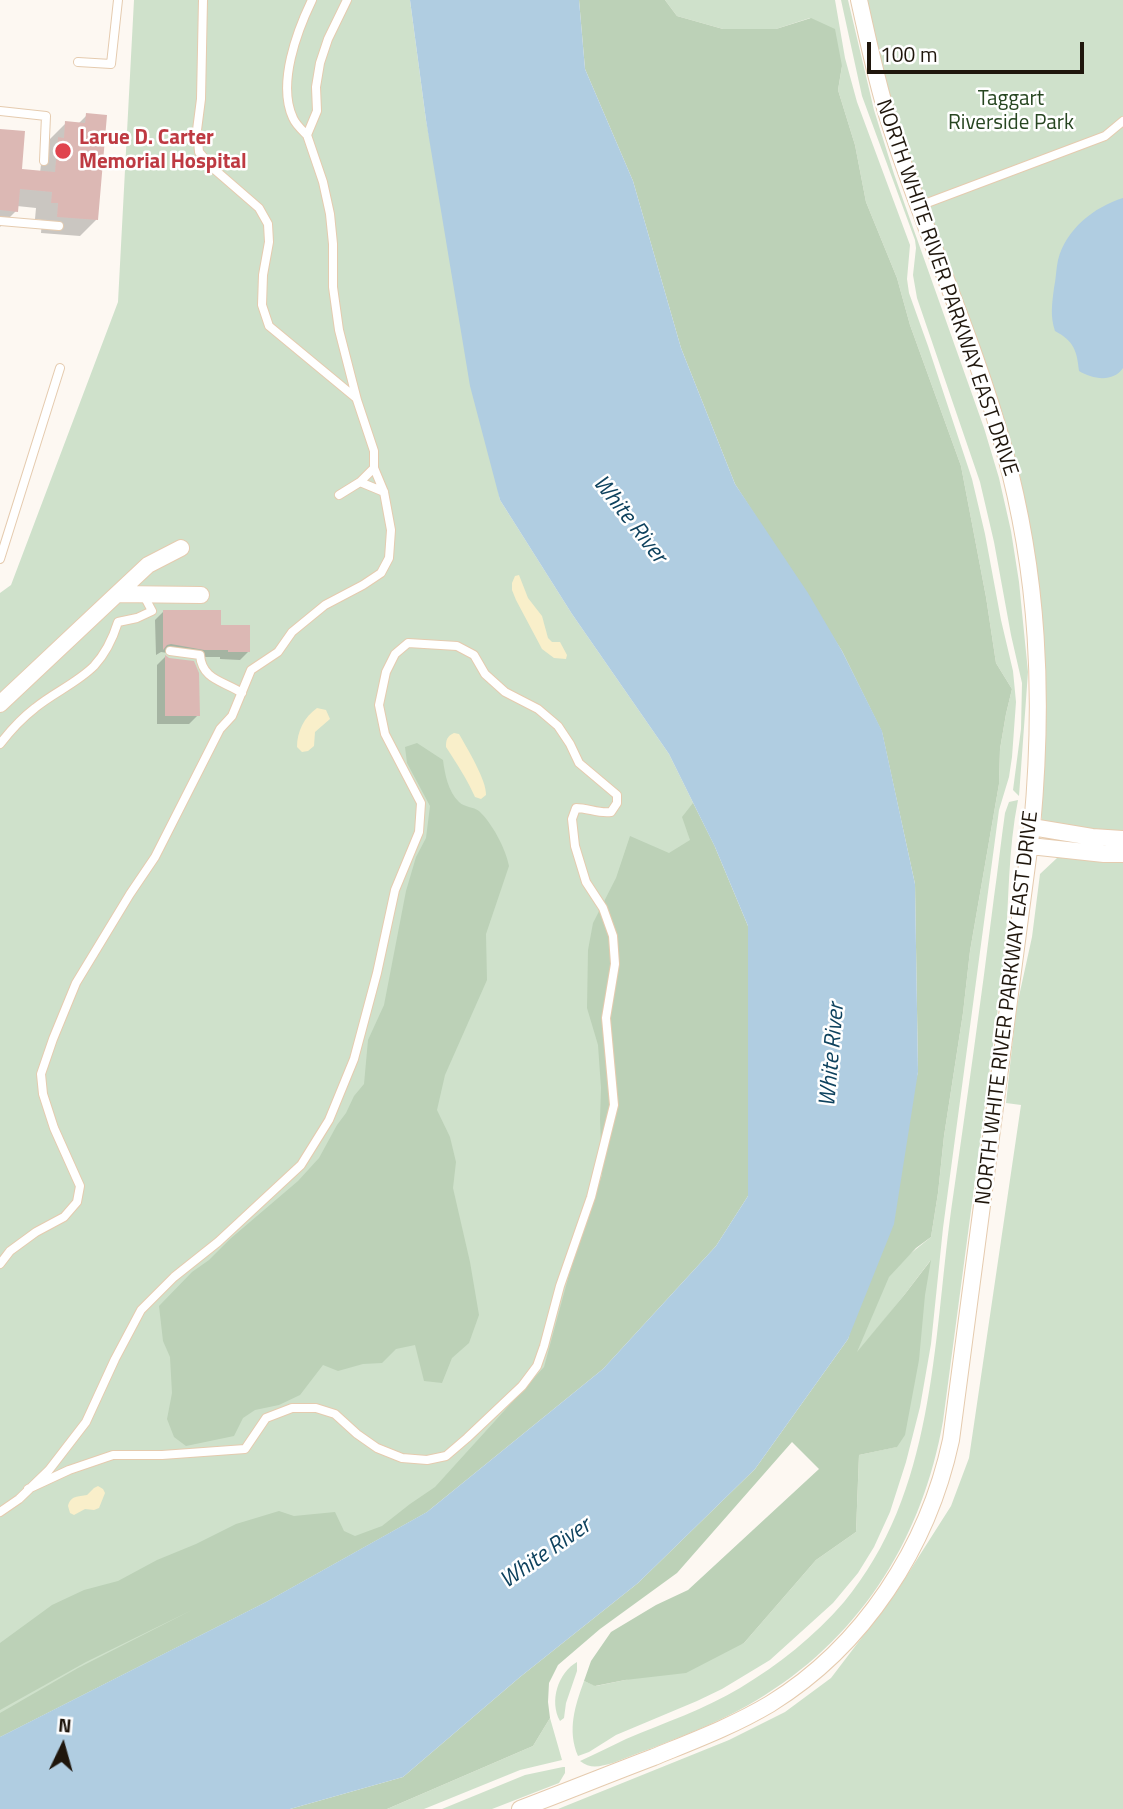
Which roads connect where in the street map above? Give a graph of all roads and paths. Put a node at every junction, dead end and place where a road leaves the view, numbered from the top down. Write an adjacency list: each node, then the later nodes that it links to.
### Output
1 (118, 0): 6 (lane)
2 (203, 0): 15 (lane)
3 (312, 0): 9 (lane)
4 (347, 0): 9 (lane)
5 (859, 0): 11 (street, NORTH WHITE RIVER PARKWAY EAST DRIVE)
6 (78, 62)
7 (0, 111): 10 (lane)
8 (1123, 121): 11 (lane)
9 (307, 135): 15 (lane)
10 (44, 161)
11 (919, 206): 29 (street, NORTH WHITE RIVER PARKWAY EAST DRIVE)
12 (0, 221): 13 (lane)
13 (59, 226)
14 (60, 368): 21 (lane)
15 (357, 400): 16 (lane)
16 (374, 468): 17 (lane); 18 (lane)
17 (360, 482): 18 (lane); 19 (lane)
18 (384, 492): 26 (lane)
19 (339, 495)
20 (181, 548): 22 (street)
21 (0, 559)
22 (117, 594): 23 (street); 27 (street)
23 (143, 594): 24 (street); 28 (lane)
24 (201, 595)
25 (170, 651): 26 (lane)
26 (242, 693): 33 (lane)
27 (0, 704)
28 (0, 744)
29 (1032, 827): 30 (street); 31 (street, NORTH WHITE RIVER PARKWAY EAST DRIVE)
30 (1123, 839)
31 (1030, 846): 32 (street); 36 (street, NORTH WHITE RIVER PARKWAY EAST DRIVE)
32 (1123, 854)
33 (0, 1264)
34 (28, 1489): 34 (lane); 35 (lane)
35 (0, 1512)
36 (520, 1809)

